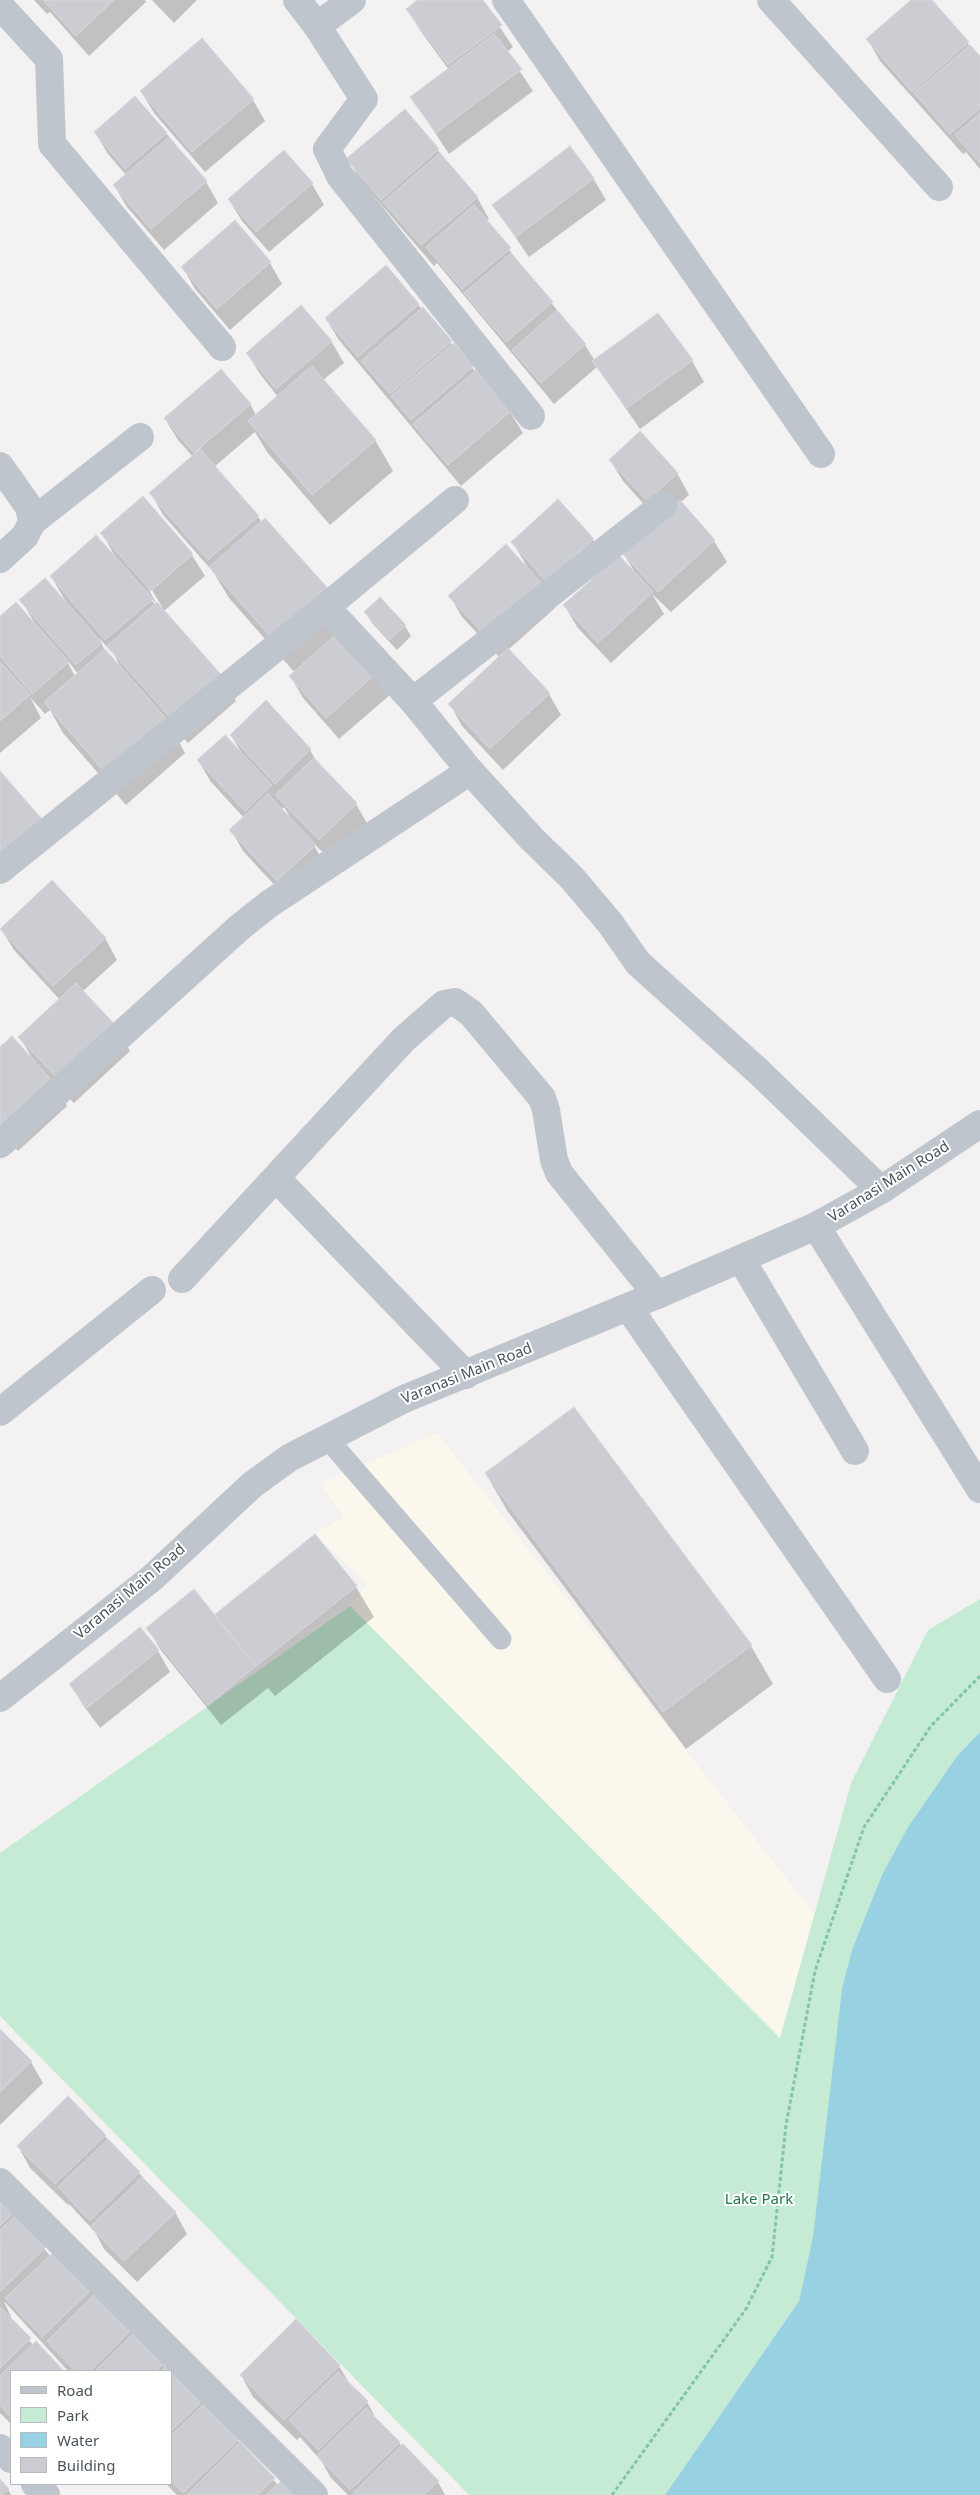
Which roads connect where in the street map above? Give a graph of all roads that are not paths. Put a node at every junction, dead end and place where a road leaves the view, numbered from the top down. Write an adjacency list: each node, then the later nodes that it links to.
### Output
1 (297, 0): 6 (street)
2 (352, 0): 6 (street)
3 (506, 0): 11 (street)
4 (771, 0): 7 (street)
5 (0, 6): 8 (street)
6 (317, 26): 9 (street)
7 (938, 187)
8 (222, 347)
9 (531, 416)
10 (140, 437): 15 (street)
11 (821, 454)
12 (0, 466): 15 (street)
13 (455, 500): 17 (street)
14 (663, 505): 18 (street)
15 (32, 522): 16 (street)
16 (0, 559)
17 (326, 607): 18 (street); 20 (street)
18 (413, 701): 19 (street)
19 (470, 771): 22 (street); 24 (street)
20 (0, 870)
21 (980, 1124): 24 (street, Varanasi Main Road)
22 (0, 1144)
23 (277, 1179): 27 (street); 29 (street); 31 (street)
24 (881, 1190): 25 (street, Varanasi Main Road)
25 (816, 1226): 26 (street, Varanasi Main Road); 35 (street)
26 (741, 1259): 29 (street, Varanasi Main Road); 34 (street)
27 (182, 1279)
28 (152, 1290): 32 (street)
29 (657, 1295): 30 (street, Varanasi Main Road)
30 (628, 1307): 31 (street, Varanasi Main Road); 37 (street)
31 (466, 1375): 33 (street, Varanasi Main Road)
32 (0, 1412)
33 (326, 1437): 36 (lane); 38 (street, Varanasi Main Road)
34 (855, 1451)
35 (980, 1489)
36 (501, 1639)
37 (887, 1679)
38 (0, 1698)
39 (0, 2182): 44 (street)
40 (0, 2448): 41 (street)
41 (10, 2458)
42 (36, 2485): 43 (street)
43 (46, 2495)
44 (314, 2495)

